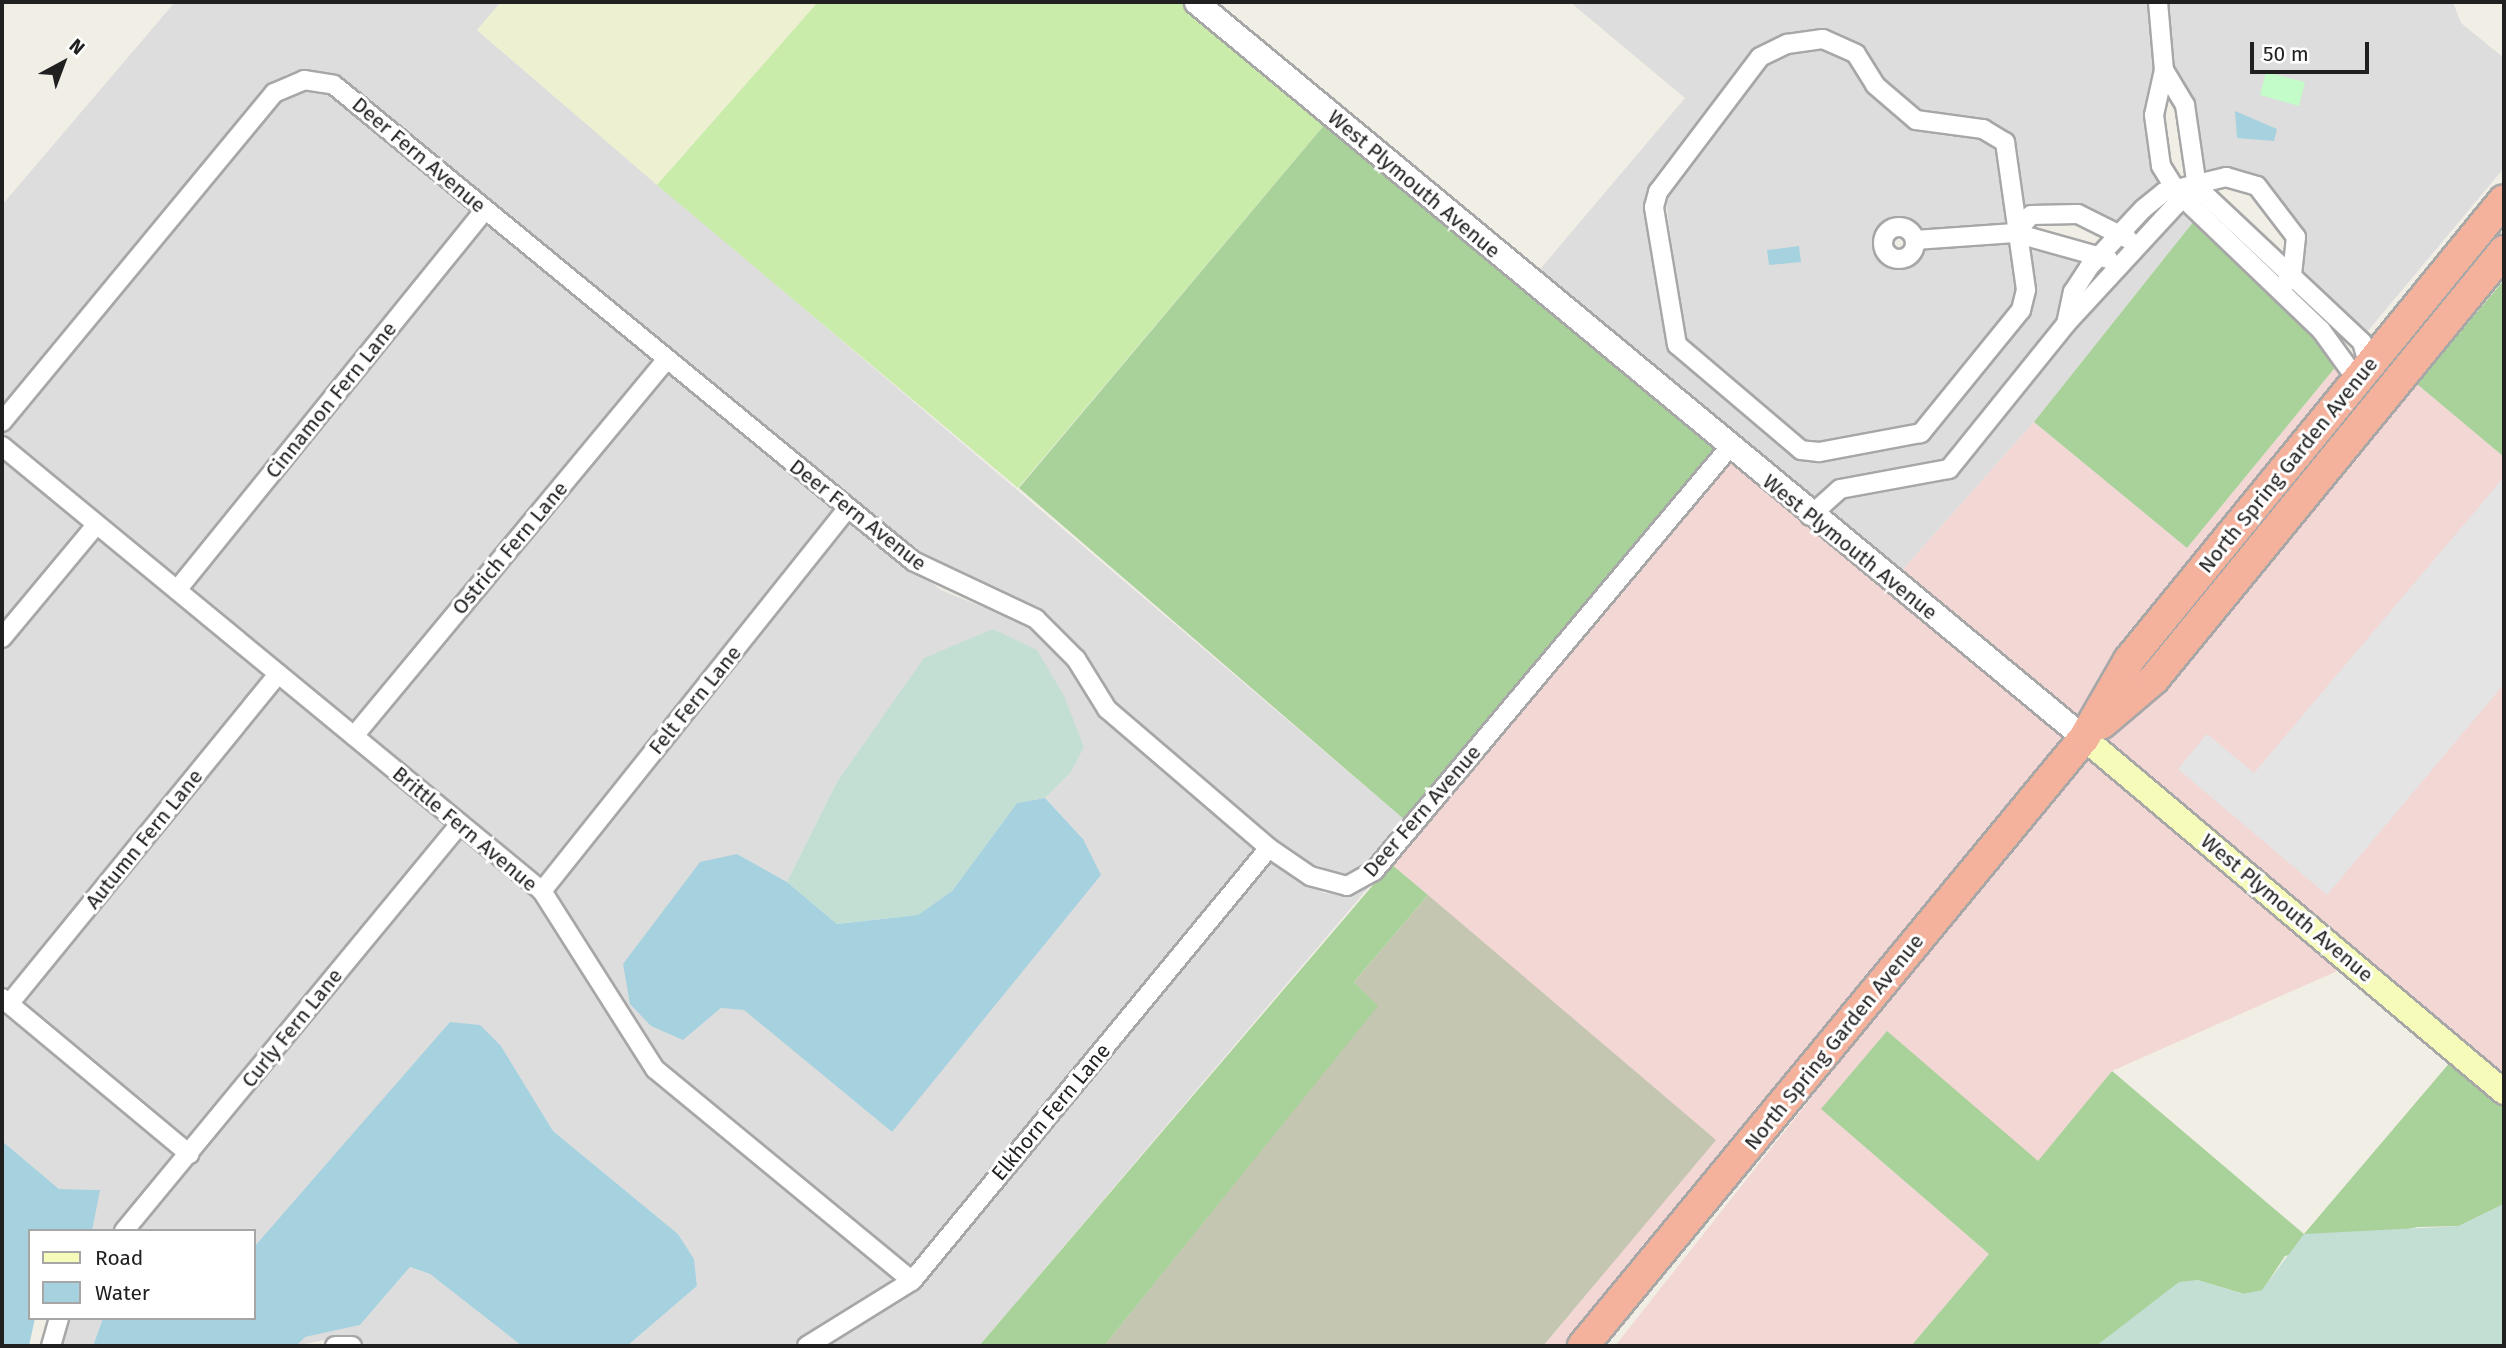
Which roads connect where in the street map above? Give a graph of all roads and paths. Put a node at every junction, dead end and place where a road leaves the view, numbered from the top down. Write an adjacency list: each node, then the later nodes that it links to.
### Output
1 (1196, 2): 29 (street, West Plymouth Avenue)
2 (2158, 2): 3 (street)
3 (2164, 70): 4 (street); 5 (street)
4 (2191, 144): 5 (street); 6 (street)
5 (2158, 149): 7 (street)
6 (2197, 187): 7 (street); 19 (street); 19 (street)
7 (2178, 193): 12 (street); 14 (street); 20 (street)
8 (2504, 200): 22 (highway, North Spring Garden Avenue)
9 (485, 210): 23 (street, Deer Fern Avenue); 26 (street, Deer Fern Avenue); 33 (street, Cinnamon Fern Lane)
10 (2087, 217): 11 (street); 12 (street); 15 (street)
11 (2015, 233): 11 (street); 13 (street); 15 (street)
12 (2121, 234): 14 (street); 17 (street)
13 (1915, 240)
14 (2136, 245): 18 (street)
15 (2076, 247): 17 (street)
16 (2504, 251): 25 (highway, North Spring Garden Avenue)
17 (2101, 254): 18 (street); 21 (street)
18 (2118, 266): 21 (street)
19 (2292, 273): 20 (street); 24 (street)
20 (2281, 288): 24 (street)
21 (2066, 324): 31 (street)
22 (2401, 328): 24 (highway, North Spring Garden Avenue); 25 (highway)
23 (666, 359): 30 (street, Deer Fern Avenue); 36 (street, Ostrich Fern Lane)
24 (2363, 374): 27 (highway); 37 (highway, North Spring Garden Avenue)
25 (2392, 388): 27 (highway, North Spring Garden Avenue)
26 (2, 422)
27 (2362, 424): 37 (highway, North Spring Garden Avenue)
28 (2, 446): 32 (street, Brittle Fern Avenue)
29 (1730, 448): 31 (street, West Plymouth Avenue); 39 (street, Deer Fern Avenue)
30 (848, 508): 39 (street, Deer Fern Avenue); 40 (street, Felt Fern Lane)
31 (1810, 516): 37 (street, West Plymouth Avenue)
32 (97, 524): 33 (street, Brittle Fern Avenue); 34 (street)
33 (177, 590): 35 (street, Brittle Fern Avenue)
34 (2, 638)
35 (278, 674): 36 (street, Brittle Fern Avenue); 41 (street, Autumn Fern Lane)
36 (354, 736): 38 (street, Brittle Fern Avenue)
37 (2084, 738): 42 (main road, West Plymouth Avenue); 51 (highway, North Spring Garden Avenue)
38 (460, 824): 40 (street, Brittle Fern Avenue); 43 (street, Curly Fern Lane)
39 (1269, 848): 45 (street, Elkhorn Fern Lane)
40 (542, 891): 45 (street, Brittle Fern Avenue)
41 (6, 1001): 43 (street)
42 (2504, 1091)
43 (189, 1154): 44 (street, Curly Fern Lane)
44 (126, 1229)
45 (912, 1281): 50 (street, Elkhorn Fern Lane)
46 (58, 1320): 47 (street)
47 (51, 1346)
48 (335, 1346): 49 (street)
49 (352, 1346)
50 (807, 1346)
51 (1583, 1346)

